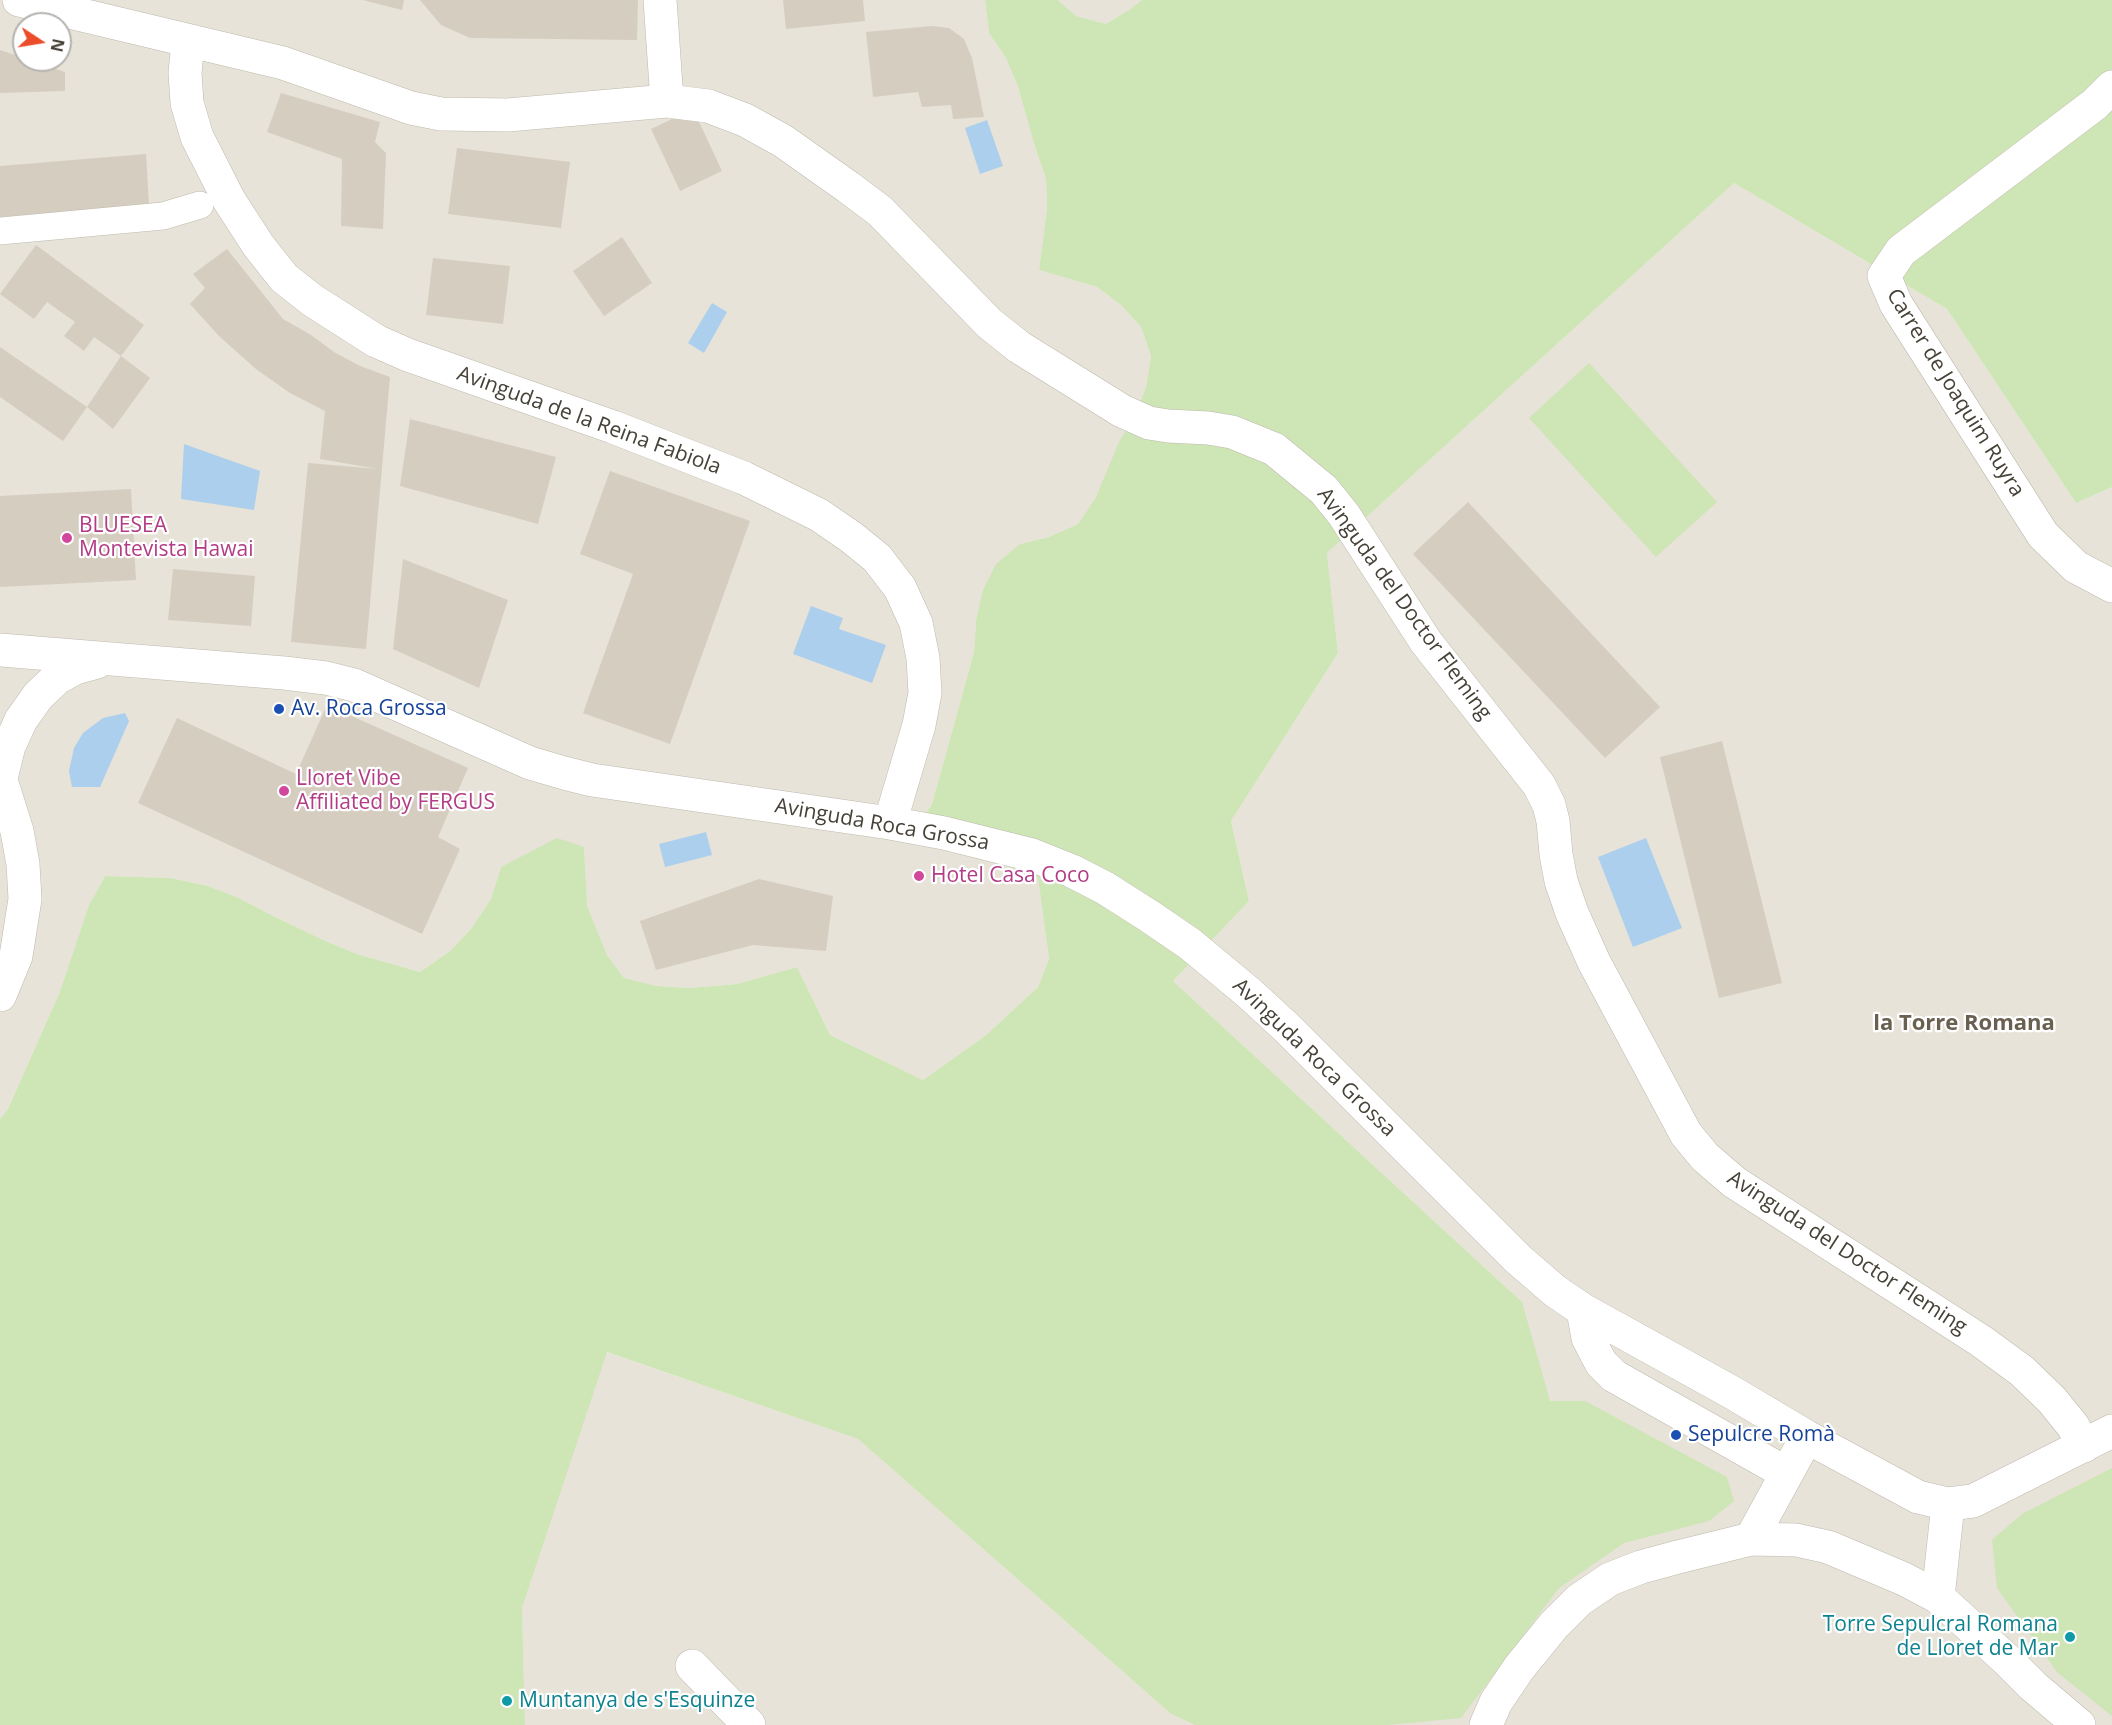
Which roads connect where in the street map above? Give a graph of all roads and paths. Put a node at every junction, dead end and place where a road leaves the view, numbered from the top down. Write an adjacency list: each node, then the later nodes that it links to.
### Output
1 (19, 0): 3 (street, Avinguda del Doctor Fleming)
2 (660, 0): 5 (street)
3 (188, 40): 5 (street, Avinguda del Doctor Fleming); 12 (street, Avinguda de la Reina Fabiola)
4 (2112, 87): 8 (street, Carrer de Joaquim Ruyra)
5 (667, 101): 16 (street, Avinguda del Doctor Fleming)
6 (200, 205): 7 (street)
7 (0, 231)
8 (2112, 586)
9 (0, 650): 10 (street, Avinguda Roca Grossa)
10 (105, 659): 11 (street, Avinguda Roca Grossa); 12 (street, Avinguda Roca Grossa)
11 (0, 777): 13 (street, Avinguda Roca Grossa)
12 (890, 824): 14 (street, Avinguda Roca Grossa)
13 (0, 995)
14 (1583, 1310): 15 (street, Avinguda Roca Grossa); 17 (street)
15 (1807, 1437): 17 (street); 18 (street, Avinguda Roca Grossa)
16 (2098, 1438): 18 (street, Avinguda Roca Grossa)
17 (1786, 1473): 19 (street)
18 (1948, 1504): 20 (street)
19 (1751, 1539): 20 (street); 23 (street)
20 (1938, 1597): 24 (street)
21 (692, 1666): 22 (street)
22 (749, 1725)
23 (1486, 1725)
24 (2079, 1725)

